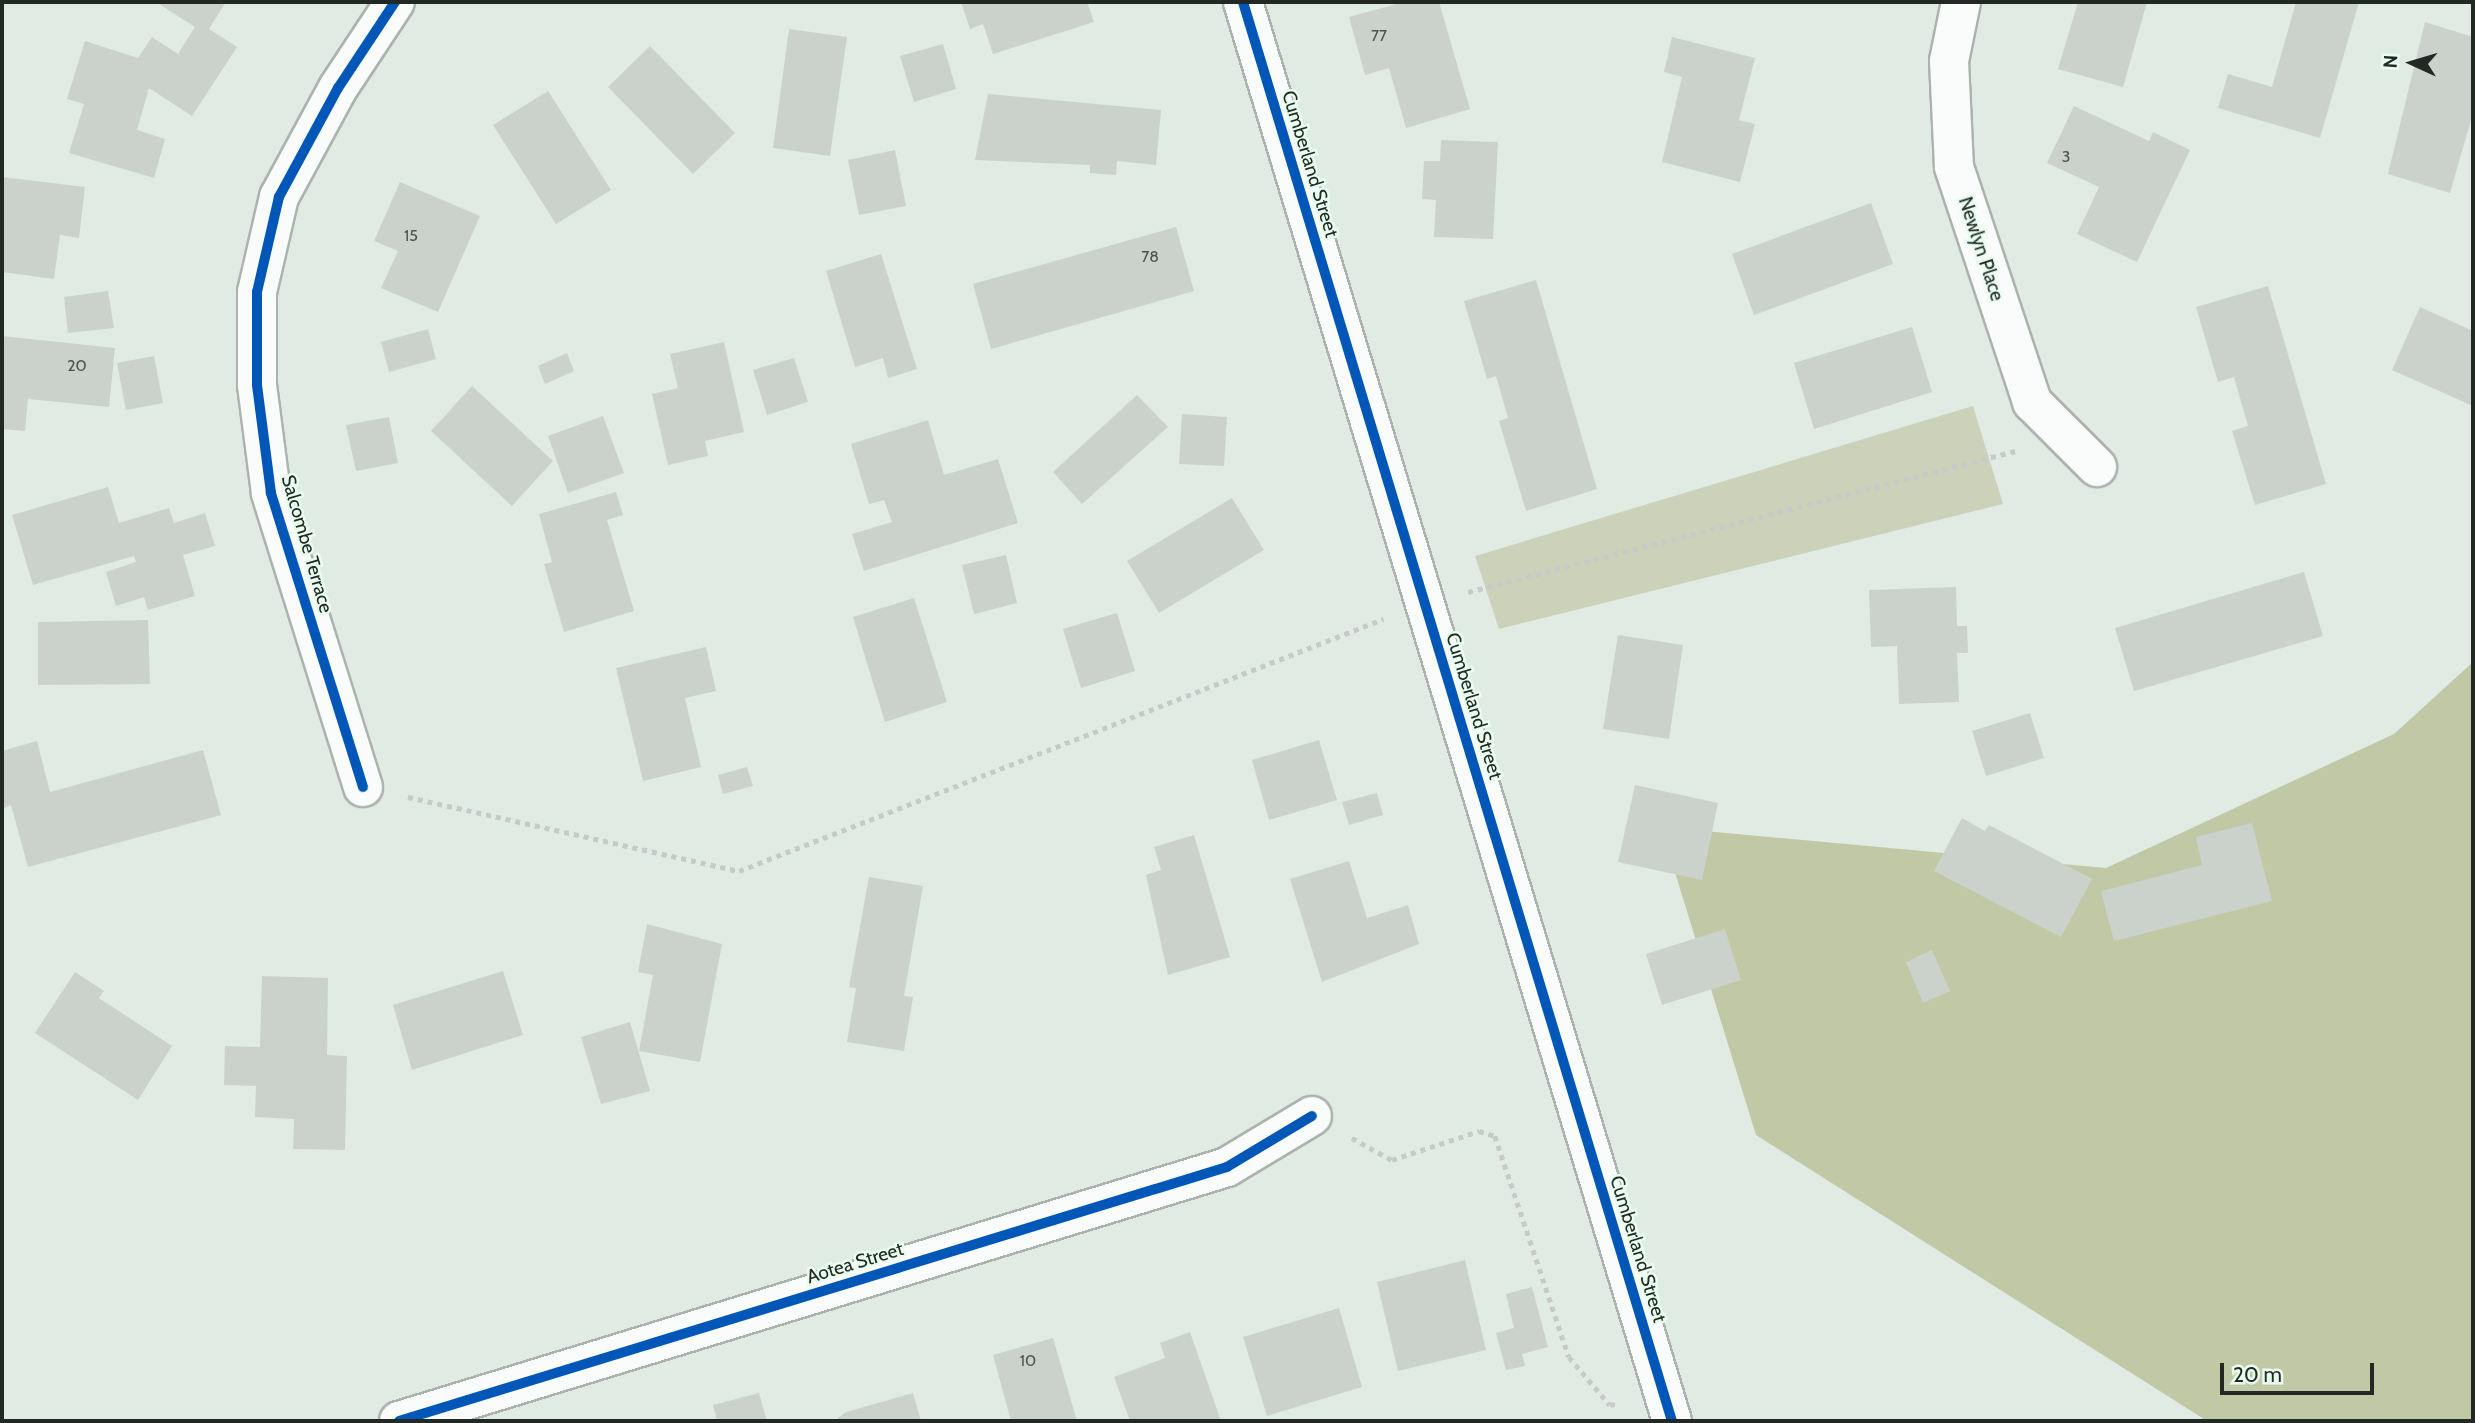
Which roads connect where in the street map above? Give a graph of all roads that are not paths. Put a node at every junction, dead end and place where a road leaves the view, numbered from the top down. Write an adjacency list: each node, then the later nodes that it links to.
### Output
1 (395, 2): 5 (street, Salcombe Terrace)
2 (1243, 2): 7 (street, Cumberland Street)
3 (1961, 2): 4 (street, Newlyn Place)
4 (2097, 467)
5 (363, 787)
6 (1312, 1116): 8 (street, Aotea Street)
7 (1667, 1404)
8 (399, 1421)

